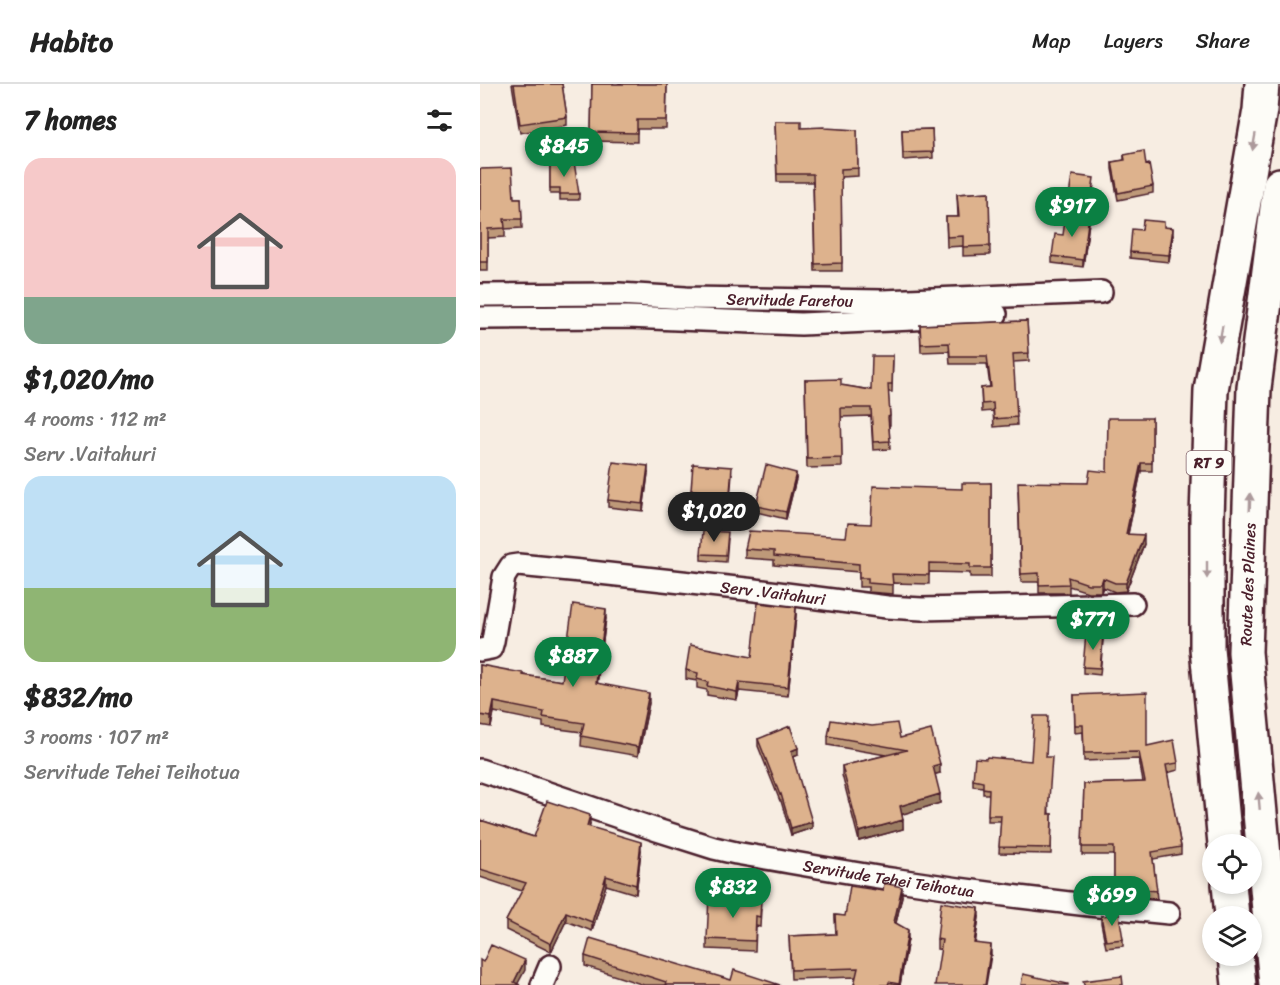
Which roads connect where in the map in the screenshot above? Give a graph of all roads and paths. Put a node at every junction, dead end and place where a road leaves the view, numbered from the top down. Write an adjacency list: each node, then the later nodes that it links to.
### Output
1 (1262, 84): 10 (highway, RT 9, one-way to 10)
2 (1280, 186): 14 (highway, Route des Plaines / RT 9, one-way to 2)
3 (1101, 292): 4 (street, Servitude Faretou)
4 (480, 295)
5 (996, 314): 6 (street, Servitude Faretou)
6 (480, 318)
7 (1133, 604): 8 (street, Serv .Vaitahuri)
8 (480, 650)
9 (480, 770): 11 (street, Servitude Tehei Teihotua)
10 (1224, 834)
11 (1169, 913)
12 (1237, 966): 13 (highway)
13 (1239, 985)
14 (1276, 985)

